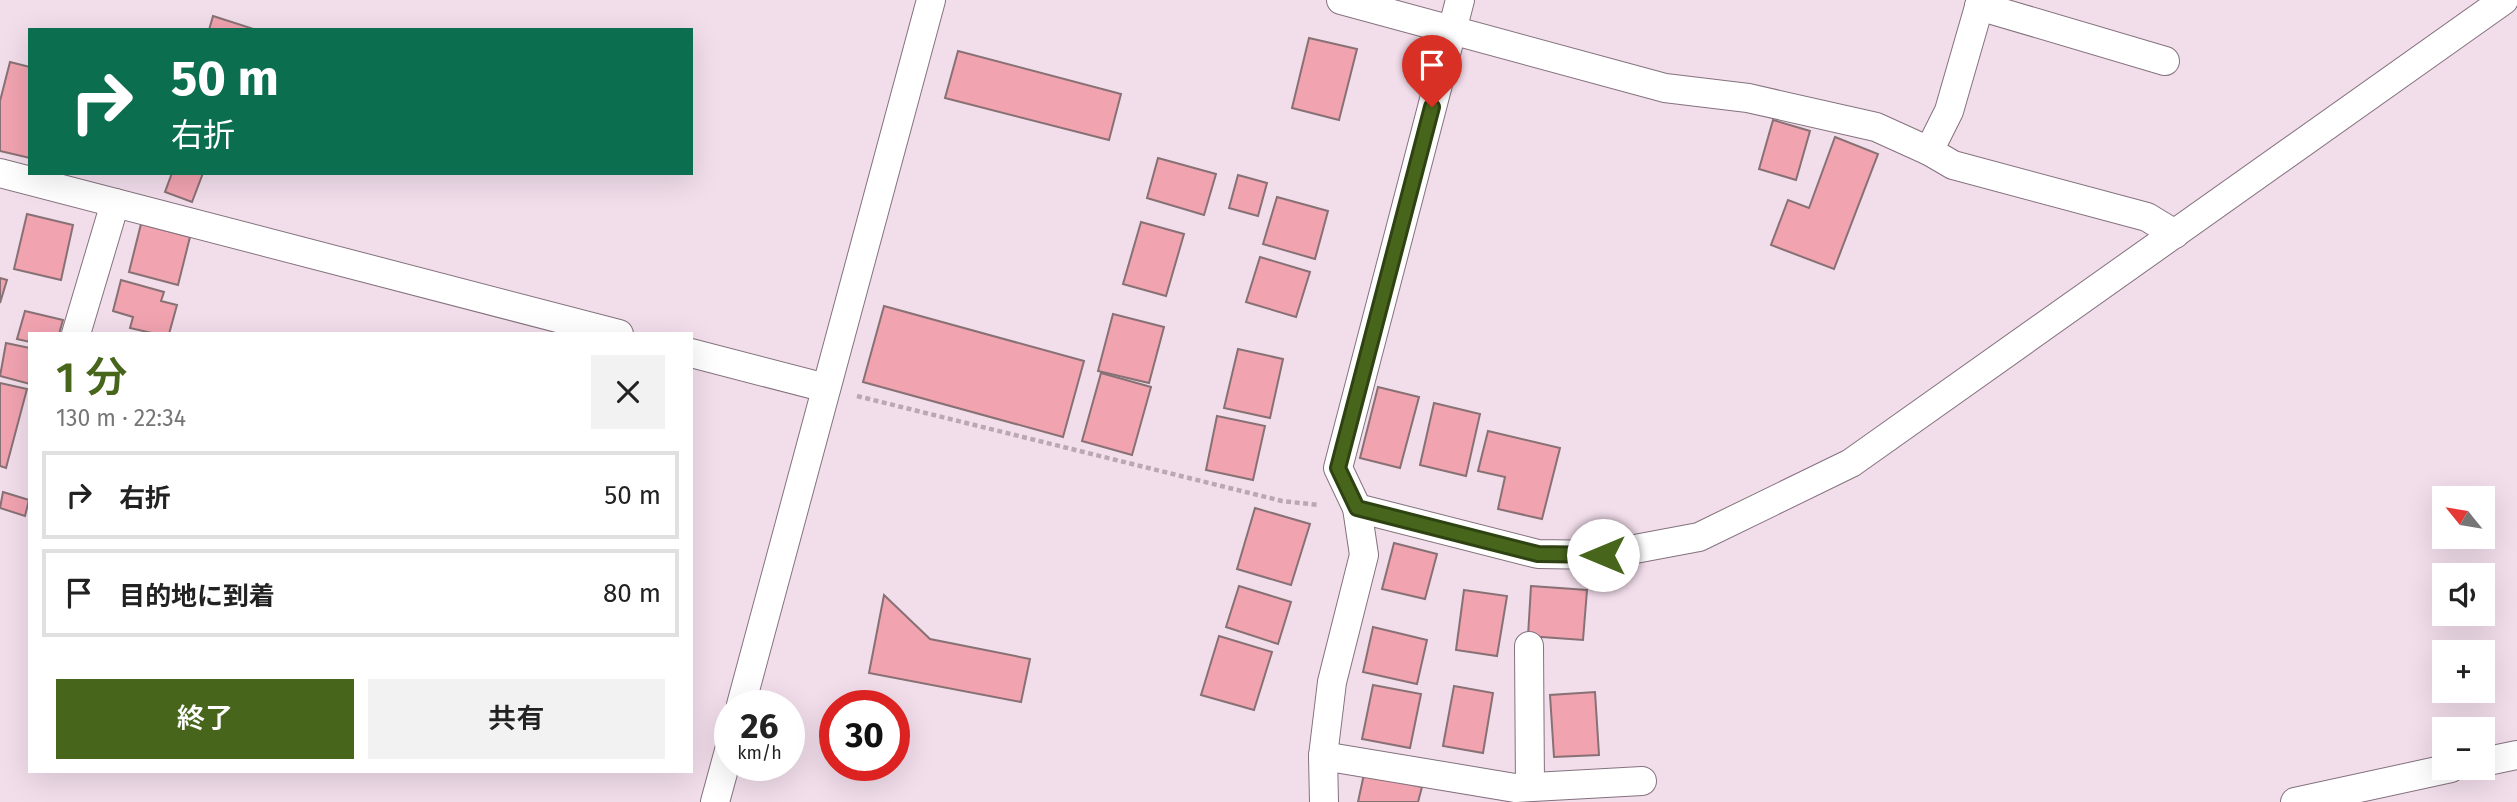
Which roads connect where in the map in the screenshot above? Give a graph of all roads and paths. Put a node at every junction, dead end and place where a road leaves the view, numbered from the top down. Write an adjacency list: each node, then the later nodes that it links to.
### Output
1 (930, 0): 15 (street)
2 (1341, 0): 6 (street)
3 (1460, 0): 6 (street)
4 (2504, 0): 11 (street)
5 (1980, 3): 7 (street); 8 (street)
6 (1452, 29): 8 (street); 16 (street)
7 (2165, 61)
8 (1928, 151): 11 (street)
9 (0, 173): 10 (street)
10 (115, 203): 12 (street); 13 (street)
11 (2175, 234): 16 (street)
12 (77, 332)
13 (611, 332)
14 (693, 354): 15 (street)
15 (826, 388): 16 (path); 18 (street)
16 (1357, 508): 19 (street)
17 (1529, 646): 25 (street)
18 (745, 690)
19 (1323, 755): 25 (street); 27 (street)
20 (2517, 755): 21 (street)
21 (2495, 760)
22 (2432, 772): 28 (street)
23 (1642, 780): 25 (street)
24 (721, 781): 26 (street)
25 (1530, 787)
26 (715, 802)
27 (1324, 802)
28 (2295, 802)

